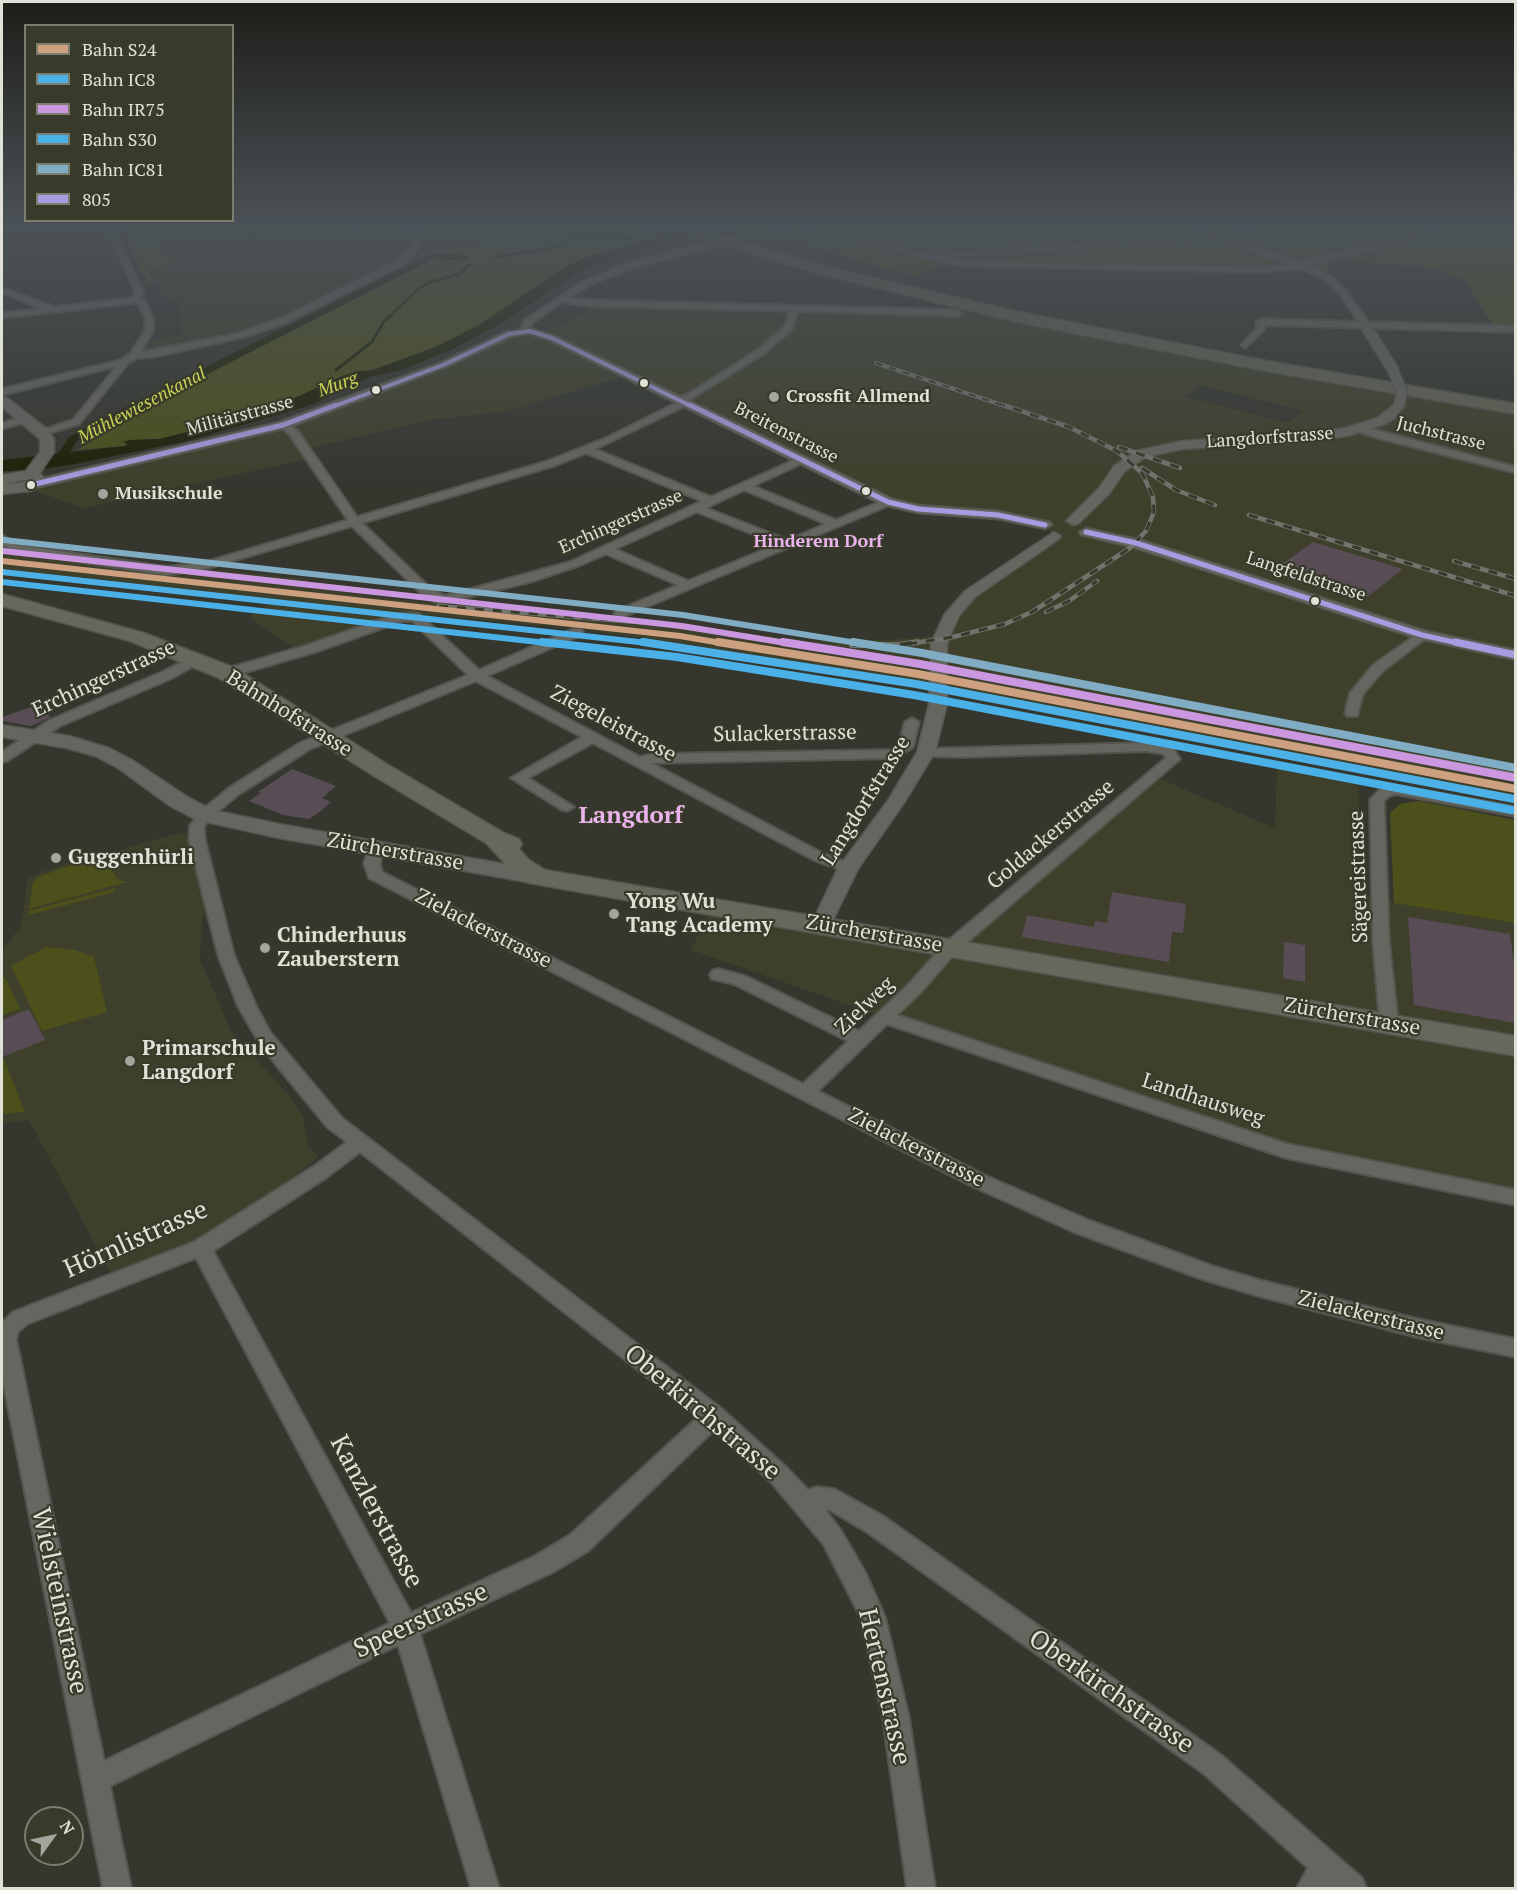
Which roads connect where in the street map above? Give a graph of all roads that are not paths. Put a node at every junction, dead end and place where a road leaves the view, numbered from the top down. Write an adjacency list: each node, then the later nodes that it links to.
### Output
1 (26, 313): 9 (street)
2 (147, 313): 14 (street)
3 (300, 313): 14 (street)
4 (540, 313): 12 (street, Militärstrasse)
5 (793, 313): 19 (street)
6 (1005, 313): 21 (highway)
7 (1029, 313): 16 (highway)
8 (1357, 313): 10 (street)
9 (2, 316)
10 (1365, 325): 11 (street); 13 (street); 16 (street, Langdorfstrasse)
11 (1515, 329)
12 (524, 331): 19 (street, Breitenstrasse); 23 (street, Militärstrasse)
13 (1245, 345)
14 (135, 355): 15 (street)
15 (124, 362): 17 (street); 26 (street)
16 (1393, 375): 18 (highway); 20 (highway); 25 (street, Langdorfstrasse, bridge)
17 (4, 394): 22 (main road)
18 (1515, 398)
19 (683, 401): 27 (street); 28 (street, Breitenstrasse)
20 (1515, 402)
21 (1515, 410)
22 (26, 419): 24 (street); 26 (main road)
23 (283, 425): 30 (street, Militärstrasse); 38 (street)
24 (2, 426)
25 (1360, 429): 29 (street, Juchstrasse); 37 (street, Langdorfstrasse)
26 (44, 445): 30 (main road)
27 (588, 450): 33 (street); 38 (street)
28 (801, 460): 31 (street, Erchingerstrasse); 35 (street, Breitenstrasse)
29 (1515, 470)
30 (23, 479): 32 (main road); 34 (main road)
31 (744, 486): 33 (street, Erchingerstrasse); 39 (street)
32 (2, 489)
33 (711, 501): 36 (street, Erchingerstrasse)
34 (2, 502)
35 (888, 502): 39 (street); 41 (street, Breitenstrasse)
36 (697, 508): 42 (street); 43 (street, Erchingerstrasse)
37 (1073, 521): 41 (street); 41 (street)
38 (355, 522): 40 (street); 43 (street, Erchingerstrasse)
39 (834, 523): 42 (street)
40 (2, 532)
41 (1065, 534): 48 (street, Langfeldstrasse); 59 (street, Langdorfstrasse)
42 (787, 543): 44 (street)
43 (607, 550): 44 (street)
44 (687, 585): 46 (street)
45 (2, 600): 50 (main road, Bahnhofstrasse)
46 (620, 614)
47 (577, 632): 52 (street)
48 (1422, 635): 49 (street, Langfeldstrasse); 53 (street)
49 (1515, 655)
50 (192, 661): 51 (main road, Bahnhofstrasse); 56 (street, Erchingerstrasse)
51 (227, 673): 52 (street, Ziegeleistrasse); 57 (main road, Bahnhofstrasse)
52 (477, 675): 57 (street); 58 (street, Ziegeleistrasse)
53 (1352, 713)
54 (912, 722): 61 (street, Sulackerstrasse)
55 (2, 731): 56 (main road, Zürcherstrasse)
56 (33, 736): 60 (street, Erchingerstrasse); 64 (main road, Zürcherstrasse)
57 (326, 737): 64 (street); 65 (main road, Bahnhofstrasse)
58 (593, 737): 61 (street, Ziegeleistrasse); 62 (street)
59 (926, 752): 67 (street, Langdorfstrasse); 71 (street, Goldackerstrasse)
60 (2, 758)
61 (638, 762): 67 (street, Ziegeleistrasse)
62 (567, 807)
63 (1515, 812): 74 (street, Sägereistrasse)
64 (205, 815): 66 (main road, Zürcherstrasse); 78 (street, Oberkirchstrasse)
65 (495, 838): 68 (main road, Bahnhofstrasse); 69 (main road, Bahnhofstrasse)
66 (376, 848): 68 (main road, Zürcherstrasse); 77 (street, Zielackerstrasse)
67 (848, 868): 70 (street, Langdorfstrasse)
68 (538, 877): 69 (main road, Zürcherstrasse)
69 (605, 887): 70 (main road, Zürcherstrasse)
70 (821, 925): 71 (main road, Zürcherstrasse)
71 (950, 948): 73 (street, Zielweg); 74 (main road, Zürcherstrasse)
72 (718, 975): 75 (street)
73 (884, 1017): 75 (street, Zielweg); 79 (street, Landhausweg)
74 (1389, 1024): 76 (main road, Zürcherstrasse)
75 (861, 1040): 77 (street, Zielweg)
76 (1515, 1046)
77 (806, 1092): 82 (street, Zielackerstrasse)
78 (359, 1143): 80 (street, Hörnlistrasse); 83 (street, Oberkirchstrasse)
79 (1515, 1198)
80 (201, 1248): 81 (street, Hörnlistrasse); 85 (street, Kanzlerstrasse)
81 (20, 1318): 86 (street, Wielsteinstrasse)
82 (1515, 1348)
83 (714, 1416): 84 (street, Oberkirchstrasse); 85 (street, Speerstrasse)
84 (804, 1502): 87 (street, Oberkirchstrasse); 90 (street, Hertenstrasse)
85 (406, 1628): 86 (street, Speerstrasse); 89 (street, Kanzlerstrasse)
86 (96, 1779): 88 (street, Wielsteinstrasse)
87 (1327, 1866): 91 (street); 92 (street, Oberkirchstrasse)
88 (117, 1888)
89 (485, 1888)
90 (921, 1888)
91 (1311, 1888)
92 (1352, 1888)

